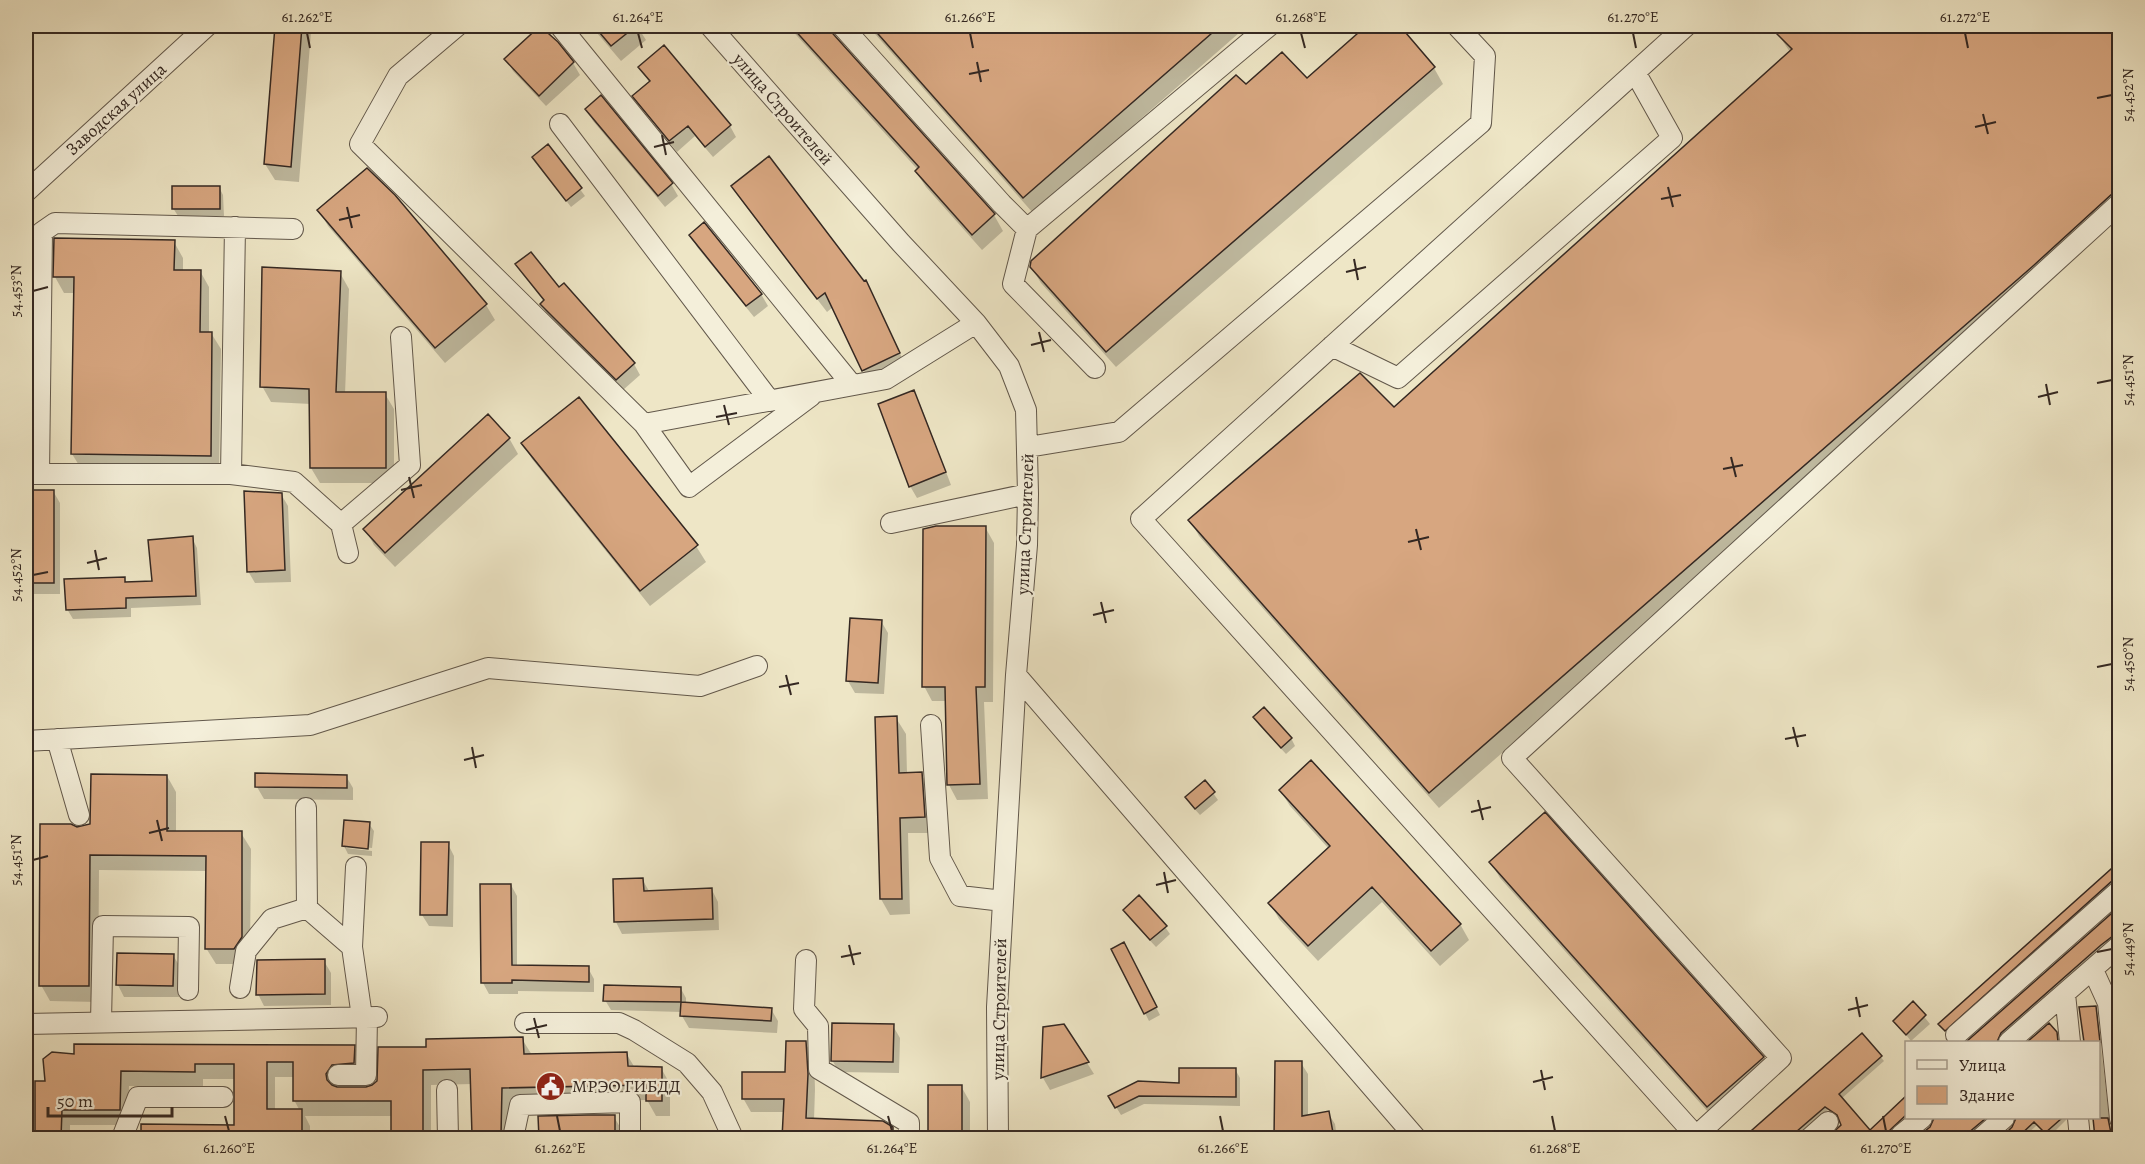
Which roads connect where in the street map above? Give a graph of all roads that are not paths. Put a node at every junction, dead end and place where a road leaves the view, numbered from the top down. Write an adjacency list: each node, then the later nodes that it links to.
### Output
1 (207, 26): 11 (street, Заводская улица)
2 (458, 26): 23 (street)
3 (560, 26): 20 (street)
4 (710, 26): 16 (street, улица Строителей)
5 (842, 26): 15 (street)
6 (1269, 26): 15 (street)
7 (1457, 26): 24 (street)
8 (1686, 26): 9 (street)
9 (1635, 72): 18 (street); 18 (street)
10 (560, 124): 22 (street)
11 (26, 192)
12 (2120, 203): 18 (street)
13 (235, 226): 14 (street); 25 (street); 26 (street)
14 (293, 229)
15 (1027, 229): 19 (street)
16 (976, 323): 20 (street); 24 (street, улица Строителей)
17 (401, 338): 28 (street)
18 (1332, 346)
19 (1095, 368)
20 (852, 385): 21 (street)
21 (815, 392): 22 (street); 23 (street)
22 (770, 401): 23 (street)
23 (644, 424)
24 (1028, 447): 27 (street, улица Строителей)
25 (32, 474): 26 (street)
26 (231, 474): 28 (street)
27 (1028, 494): 29 (street); 32 (street, улица Строителей)
28 (341, 524): 30 (street)
29 (891, 524)
30 (348, 553)
31 (757, 666): 34 (street)
32 (1016, 675): 40 (street, улица Строителей); 72 (street)
33 (931, 725): 40 (street)
34 (57, 739): 35 (street); 37 (street)
35 (26, 741)
36 (306, 808): 41 (street)
37 (79, 815)
38 (356, 867): 43 (street)
39 (2120, 890): 54 (street)
40 (1003, 901): 71 (street, улица Строителей)
41 (307, 908): 43 (street); 46 (street)
42 (2120, 945): 45 (street)
43 (352, 947): 50 (street)
44 (806, 960): 70 (street)
45 (2093, 970): 48 (street); 49 (street)
46 (240, 988)
47 (188, 990): 51 (street)
48 (2065, 994): 55 (street); 56 (street)
49 (2114, 1002): 63 (street)
50 (368, 1017): 51 (street); 57 (street)
51 (102, 1022): 53 (street)
52 (525, 1023): 69 (street)
53 (26, 1024)
54 (1956, 1035)
55 (2010, 1041)
56 (2070, 1041)
57 (338, 1075)
58 (447, 1090): 66 (street)
59 (223, 1097): 65 (street)
60 (1921, 1119): 74 (street)
61 (2003, 1119): 75 (street)
62 (2078, 1119): 76 (street)
63 (2120, 1119)
64 (1828, 1122): 73 (street)
65 (122, 1138)
66 (447, 1138)
67 (513, 1138): 68 (street)
68 (630, 1138)
69 (733, 1138)
70 (909, 1138)
71 (998, 1138)
72 (1416, 1138)
73 (1810, 1138)
74 (1903, 1138)
75 (1981, 1138)
76 (2080, 1138)

